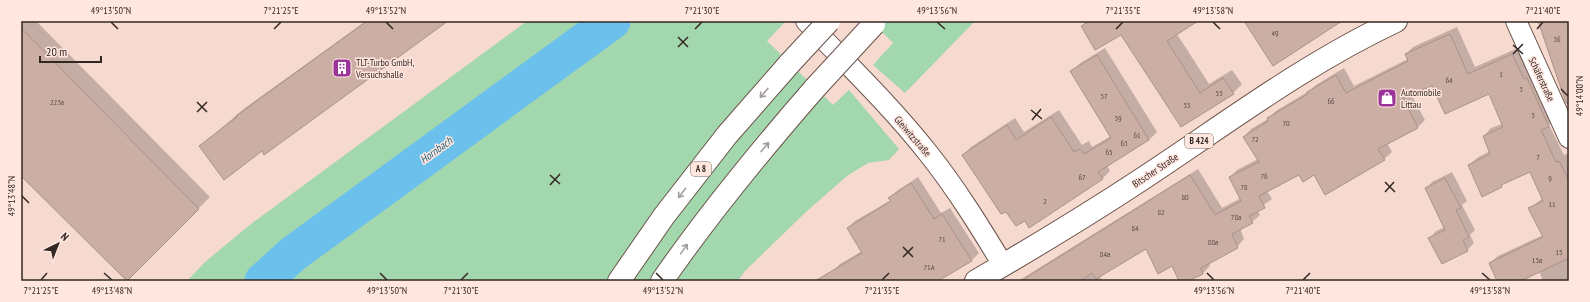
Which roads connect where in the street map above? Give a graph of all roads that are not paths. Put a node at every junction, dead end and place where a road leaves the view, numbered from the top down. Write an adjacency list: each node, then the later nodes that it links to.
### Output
1 (806, 21): 7 (street, Gleiwitzstraße)
2 (829, 21): 8 (main road, A 8, one-way to 8, bridge)
3 (1396, 21): 7 (main road, Bitscher Straße / B 424)
4 (1516, 21): 6 (street, Schäferstraße)
5 (876, 23): 9 (main road, one-way to 5, bridge)
6 (1569, 138)
7 (989, 275)
8 (619, 281)
9 (662, 281)

